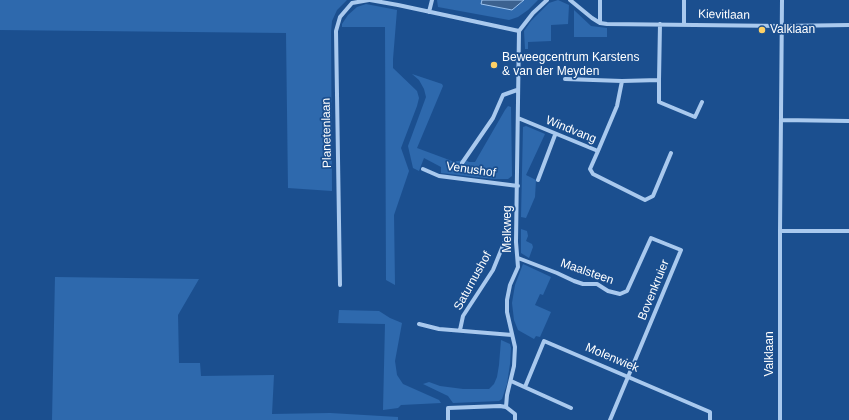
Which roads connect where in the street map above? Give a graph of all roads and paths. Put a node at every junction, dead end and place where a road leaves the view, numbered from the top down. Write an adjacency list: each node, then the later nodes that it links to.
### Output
1 (370, 0): 8 (street, Planetenlaan); 34 (street, Planetenlaan)
2 (432, 0): 8 (street)
3 (547, 0): 14 (street)
4 (570, 0): 9 (street)
5 (600, 0): 9 (street)
6 (684, 0): 12 (street)
7 (782, 0): 13 (street, Valklaan)
8 (429, 12): 14 (street, Planetenlaan)
9 (600, 23): 10 (street, Kievitlaan)
10 (660, 24): 12 (street, Kievitlaan); 16 (street)
11 (849, 24): 13 (street, Kievitlaan)
12 (684, 25): 13 (street, Kievitlaan)
13 (782, 26): 21 (street, Valklaan)
14 (518, 31): 18 (street, Melkweg)
15 (564, 79): 17 (street)
16 (659, 80): 17 (street); 19 (street)
17 (622, 81): 24 (street, Windvang)
18 (517, 90): 20 (street, Melkweg); 26 (street)
19 (702, 102)
20 (518, 118): 23 (street, Windvang); 29 (street, Melkweg)
21 (781, 120): 22 (street); 30 (street, Valklaan)
22 (849, 120)
23 (556, 135): 24 (street, Windvang); 28 (street)
24 (598, 151): 25 (street)
25 (671, 153)
26 (462, 163)
27 (422, 169): 29 (street, Venushof)
28 (538, 180)
29 (518, 186): 33 (street, Melkweg)
30 (780, 231): 31 (street); 48 (street, Valklaan)
31 (849, 232)
32 (504, 243): 37 (street, Saturnushof)
33 (518, 258): 35 (street, Maalsteen); 38 (street, Melkweg)
34 (340, 285)
35 (628, 291): 39 (street, Bovenkruier)
36 (419, 324): 37 (street)
37 (460, 330): 38 (street)
38 (512, 335): 40 (street, Melkweg)
39 (629, 377): 41 (street, Molenwiek); 46 (street, Bovenkruier); 47 (street, Molenwiek)
40 (511, 381): 41 (street); 42 (street, Melkweg)
41 (525, 387): 43 (street)
42 (506, 407): 44 (street); 45 (street)
43 (571, 408)
44 (448, 420)
45 (515, 420)
46 (610, 420)
47 (710, 420)
48 (780, 420)

